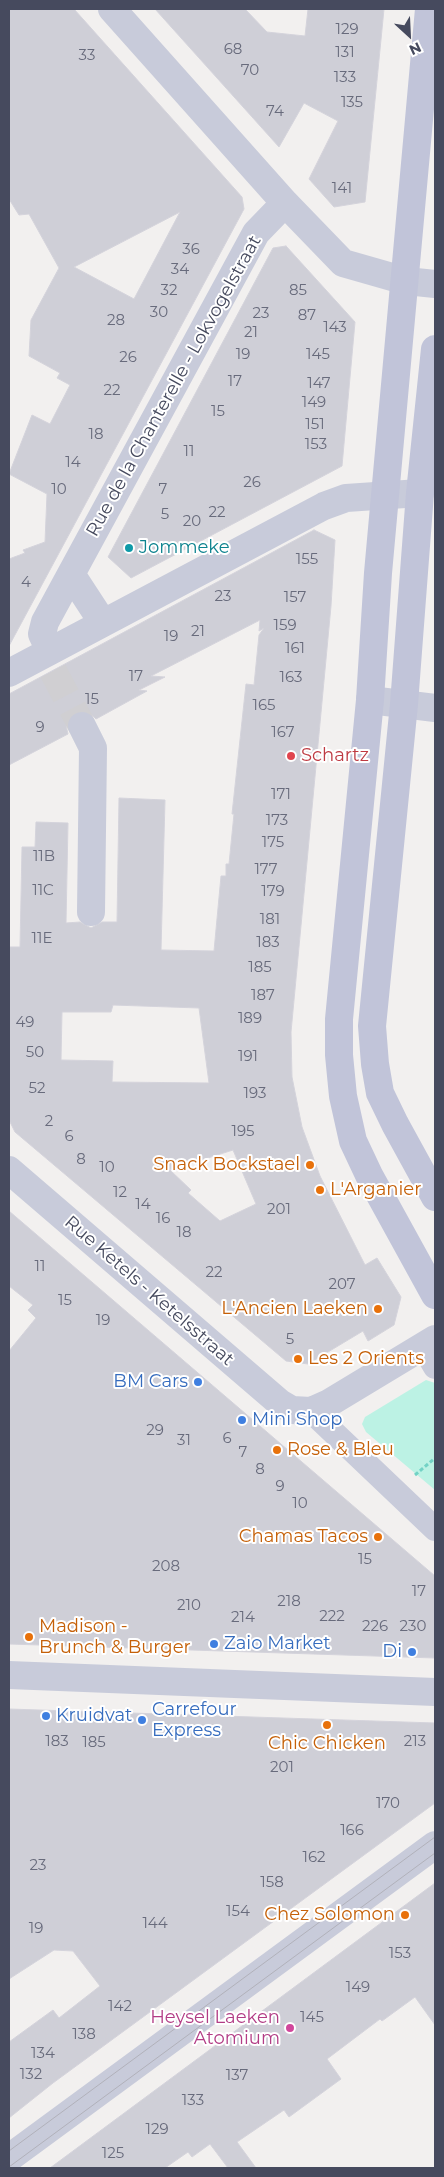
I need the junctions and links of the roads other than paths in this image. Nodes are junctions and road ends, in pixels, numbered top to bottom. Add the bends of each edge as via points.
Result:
1 (112, 9) edge
2 (429, 9) edge
3 (285, 203) junction
4 (406, 281) junction
5 (435, 284) edge
6 (435, 349) edge
7 (420, 493) junction
8 (385, 496) junction
9 (71, 574) junction
10 (103, 623) junction
11 (49, 659) junction
12 (9, 673) edge
13 (370, 700) junction
14 (404, 704) junction
15 (435, 708) edge
16 (82, 726) tunnel mouth
17 (91, 912) dead end
18 (9, 1170) edge
19 (435, 1197) edge
20 (435, 1295) edge
21 (433, 1354) edge
22 (301, 1410) junction
23 (435, 1530) edge
24 (9, 1676) edge
25 (435, 1692) edge
26 (435, 1845) edge
27 (9, 2158) edge

1 - 3 street
2 - 4 main road
3 - 4 street via 343,263
3 - 9 street, Rue de la Chanterelle - Lokvogelstraat via 256,233
4 - 5 street
4 - 8 main road
6 - 7 main road
7 - 8 street
7 - 14 main road
8 - 10 street via 346,498 324,506
8 - 13 main road
9 - 10 street
9 - 11 street, Rue de la Chanterelle - Lokvogelstraat via 44,622 42,634
10 - 11 street
11 - 12 street
13 - 14 street
13 - 20 main road via 339,1019 343,1096 353,1141
14 - 15 street
14 - 19 main road via 372,1026 380,1093
16 - 17 street via 93,748
18 - 22 street, Rue Ketels - Ketelsstraat via 280,1403
21 - 22 street via 329,1403
22 - 23 street via 408,1482
24 - 25 street
26 - 27 street

